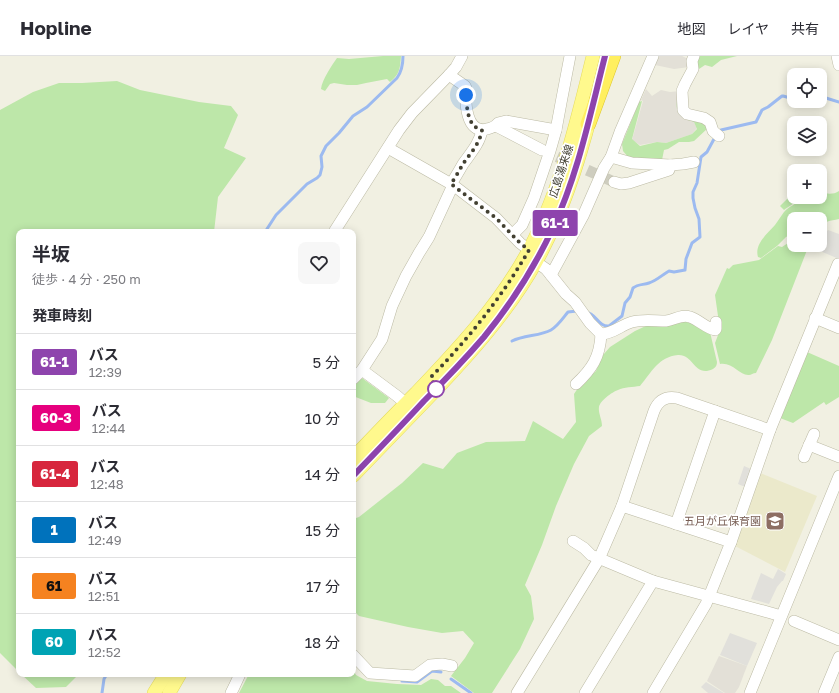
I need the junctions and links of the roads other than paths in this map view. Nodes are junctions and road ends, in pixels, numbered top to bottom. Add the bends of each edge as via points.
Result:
1 (462, 56) edge
2 (570, 56) edge
3 (593, 56) edge
4 (605, 56) edge
5 (613, 56) edge
6 (652, 56) edge
7 (694, 56) edge
8 (837, 56) edge
9 (839, 65) edge
10 (449, 75) junction
11 (588, 124) junction
12 (496, 126) junction
13 (482, 130) junction
14 (556, 130) junction
15 (719, 136) dead end
16 (388, 148) junction
17 (542, 150) tunnel mouth
18 (611, 156) junction
19 (694, 162) dead end
20 (670, 165) junction
21 (614, 182) tunnel mouth
22 (452, 185) junction
23 (336, 229) edge
24 (513, 234) junction
25 (529, 250) junction
26 (536, 262) junction
27 (839, 264) edge
28 (551, 275) junction
29 (815, 318) junction
30 (716, 322) dead end
31 (839, 328) edge
32 (601, 334) junction
33 (362, 370) junction
34 (356, 376) edge
35 (576, 384) dead end
36 (406, 403) junction
37 (715, 411) junction
38 (770, 430) junction
39 (814, 434) dead end
40 (809, 445) junction
41 (356, 455) edge
42 (804, 457) dead end
43 (839, 457) edge
44 (356, 473) edge
45 (839, 476) edge
46 (622, 506) junction
47 (676, 524) junction
48 (573, 541) dead end
49 (731, 542) junction
50 (599, 559) junction
51 (653, 581) junction
52 (710, 596) junction
53 (781, 616) junction
54 (794, 621) dead end
55 (839, 640) edge
56 (839, 657) edge
57 (356, 658) edge
58 (452, 666) dead end
59 (164, 677) edge
60 (178, 677) edge
61 (239, 677) edge
62 (154, 693) edge
63 (169, 693) edge
64 (231, 693) edge
65 (518, 693) edge
66 (585, 693) edge
67 (653, 693) edge
68 (750, 693) edge
69 (824, 693) edge

1 - 10 street
2 - 14 street
3 - 25 main road, 広島湯来線 via 566,160 553,198
4 - 11 main road, 広島湯来線
5 - 11 highway
6 - 18 street
7 - 15 street via 693,69 682,92 682,108 687,114 710,122 713,131
8 - 9 street
10 - 13 street via 465,86 469,118 476,128
10 - 16 street via 412,113
11 - 26 main road, 広島湯来線 via 567,195
12 - 13 street
12 - 14 street via 501,121 506,121
12 - 17 street
13 - 22 street via 476,146
14 - 24 street via 534,198 522,225
16 - 22 street
16 - 23 street
18 - 20 street via 632,163
18 - 28 street via 583,216
19 - 20 street
20 - 21 street via 669,170 629,183
22 - 24 street
22 - 33 street via 429,237 392,306 382,340
24 - 25 street
25 - 36 main road, 広島湯来線 via 482,319
26 - 28 street
26 - 44 main road, 広島湯来線 via 484,337
27 - 29 street
28 - 32 street
29 - 31 street
29 - 38 street
30 - 32 street via 715,330 689,317 634,321 607,334
32 - 35 street via 595,362
33 - 34 street
33 - 36 street
36 - 41 main road, 広島湯来線
37 - 38 street
37 - 46 street via 677,398 661,401 654,411
37 - 47 street
38 - 49 street
39 - 40 street
40 - 42 street
40 - 43 street
45 - 53 street
46 - 47 street
46 - 50 street
47 - 49 street
48 - 50 street
49 - 52 street
50 - 51 street
50 - 65 street
51 - 52 street
51 - 66 street
52 - 53 street
52 - 67 street
53 - 68 street
54 - 55 street
56 - 69 street
57 - 58 street via 370,673 415,676 430,666
59 - 62 main road
60 - 63 main road
61 - 64 street

